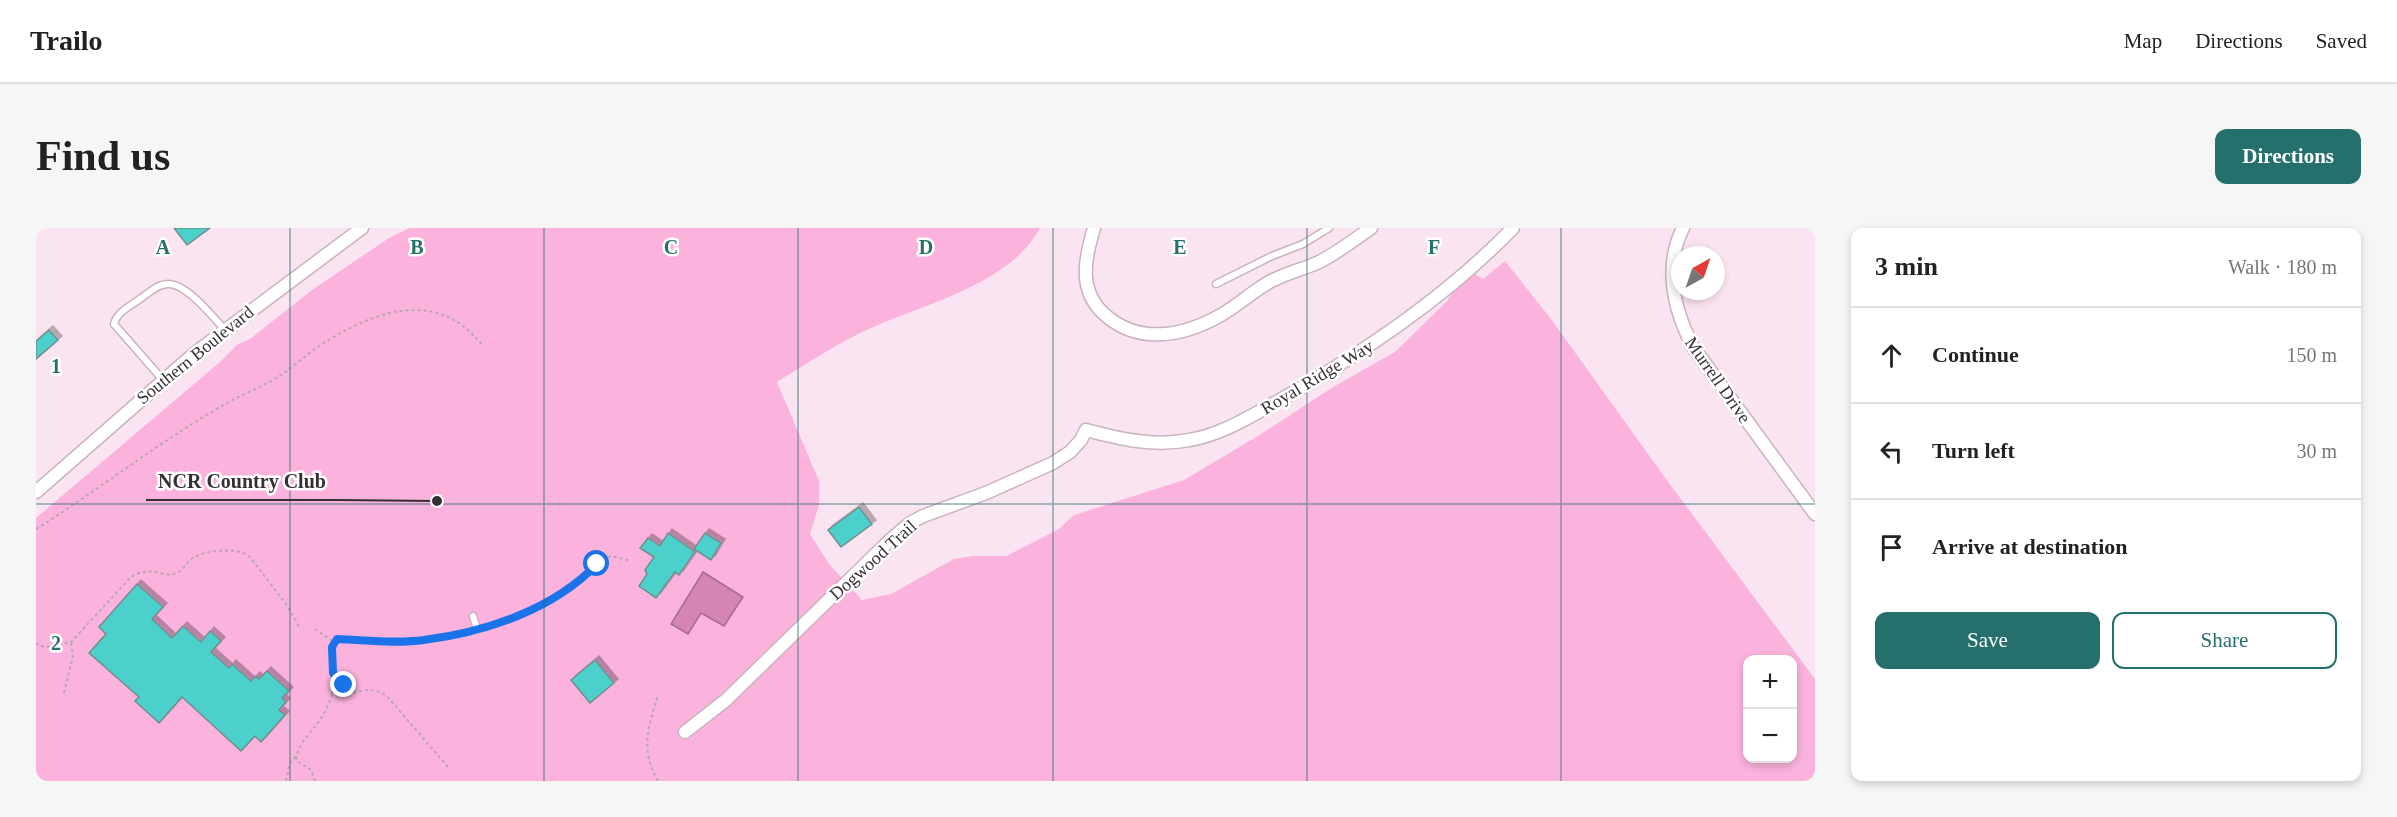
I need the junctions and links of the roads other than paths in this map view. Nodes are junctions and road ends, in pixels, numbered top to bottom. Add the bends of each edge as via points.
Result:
1 (362, 228) edge
2 (1094, 228) edge
3 (1329, 228) edge
4 (1371, 228) edge
5 (1513, 228) edge
6 (1683, 228) edge
7 (1216, 284) dead end
8 (225, 330) junction
9 (163, 380) junction
10 (1086, 430) joint
11 (36, 492) edge
12 (1815, 514) edge
13 (473, 616) dead end
14 (477, 629) road end
15 (685, 732) dead end

1 - 8 street, Southern Boulevard
2 - 4 street via 1085,264 1093,301 1125,329 1166,335 1195,328 1222,315 1267,283 1327,258
3 - 7 lane
5 - 10 street, Royal Ridge Way via 1425,307 1374,344 1245,419 1210,435 1173,443 1129,440
6 - 12 street, Murrell Drive via 1672,277 1682,326 1693,347
8 - 9 street, Southern Boulevard
8 - 9 lane via 180,286 158,286 121,312 114,324
9 - 11 street, Southern Boulevard
10 - 15 street, Dogwood Trail via 1070,452 1053,463 910,523 726,700
13 - 14 lane

